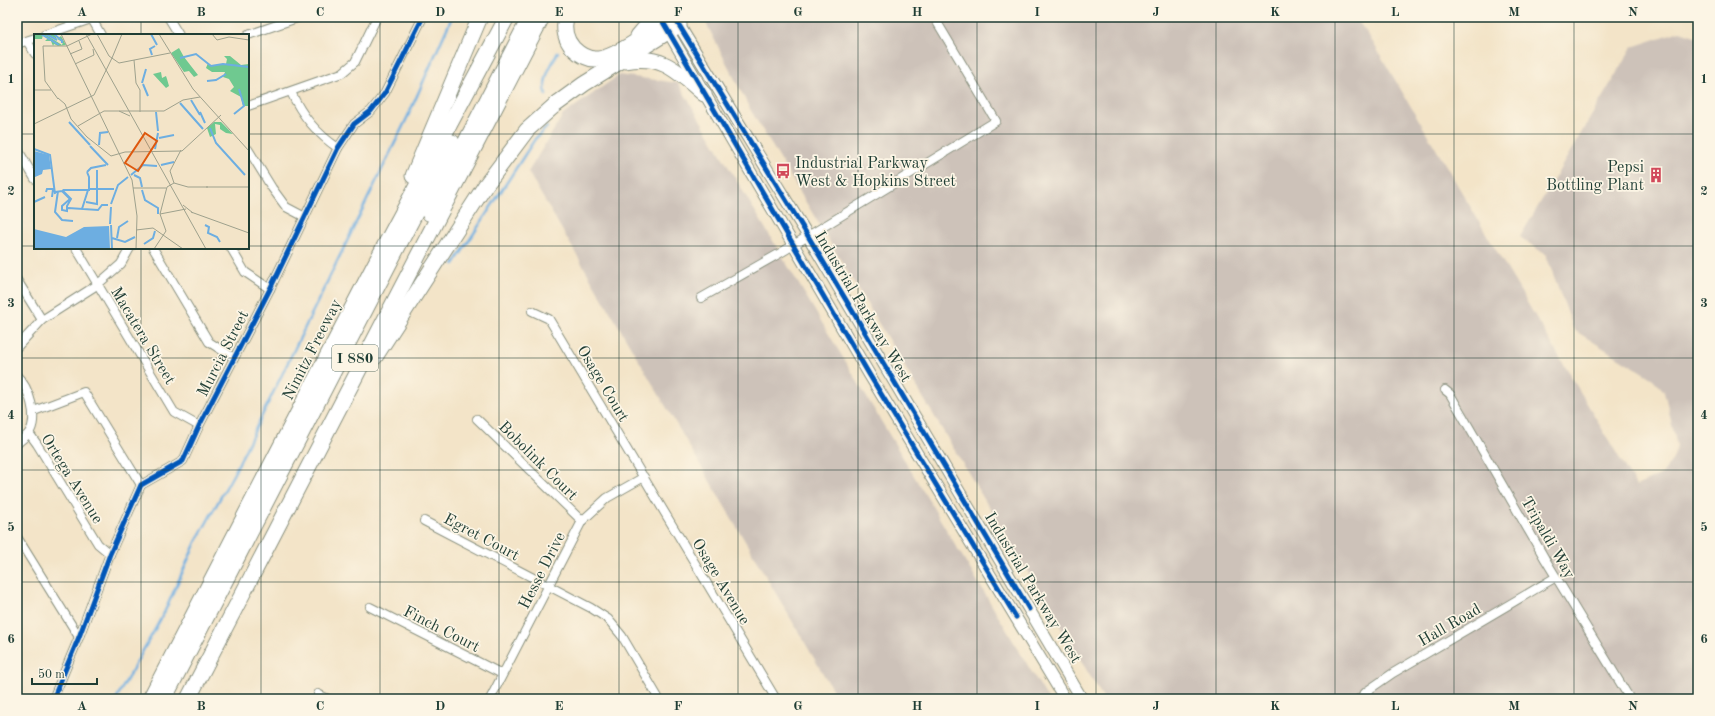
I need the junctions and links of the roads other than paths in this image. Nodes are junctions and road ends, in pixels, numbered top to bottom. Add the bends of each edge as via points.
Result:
1 (168, 17) edge
2 (300, 17) edge
3 (376, 17) edge
4 (423, 17) edge
5 (480, 17) edge
6 (507, 17) edge
7 (517, 17) edge
8 (530, 17) edge
9 (542, 17) edge
10 (566, 17) edge
11 (649, 17) edge
12 (934, 17) edge
13 (94, 18) edge
14 (670, 22) edge
15 (47, 34) edge
16 (102, 34) edge
17 (178, 34) edge
18 (249, 35) edge
19 (31, 39) edge
20 (634, 42) junction
21 (17, 44) edge
22 (34, 50) edge
23 (620, 63) junction
24 (291, 92) junction
25 (704, 94) junction
26 (249, 106) edge
27 (17, 148) edge
28 (338, 148) junction
29 (249, 151) edge
30 (34, 177) edge
31 (305, 217) junction
32 (808, 236) junction
33 (792, 245) junction
34 (77, 249) edge
35 (129, 249) edge
36 (154, 249) edge
37 (232, 249) edge
38 (375, 264) junction
39 (17, 280) edge
40 (97, 285) junction
41 (270, 289) junction
42 (701, 298) dead end
43 (532, 311) dead end
44 (42, 320) junction
45 (17, 347) edge
46 (234, 358) junction
47 (17, 376) edge
48 (1445, 390) dead end
49 (34, 411) junction
50 (477, 419) dead end
51 (199, 426) junction
52 (29, 433) junction
53 (321, 442) junction
54 (17, 444) edge
55 (644, 477) junction
56 (141, 485) junction
57 (424, 521) dead end
58 (582, 521) junction
59 (17, 536) edge
60 (110, 554) junction
61 (1556, 577) junction
62 (549, 586) junction
63 (370, 607) dead end
64 (1028, 609) junction
65 (1016, 617) junction
66 (79, 637) junction
67 (502, 674) junction
68 (318, 694) dead end
69 (53, 699) edge
70 (150, 699) edge
71 (164, 699) edge
72 (177, 699) edge
73 (188, 699) edge
74 (328, 699) edge
75 (490, 699) edge
76 (659, 699) edge
77 (776, 699) edge
78 (1065, 699) edge
79 (1082, 699) edge
80 (1359, 699) edge
81 (1630, 699) edge

1 - 17 street
2 - 18 street
3 - 24 street via 355,62 342,73
4 - 28 street, Murcia Street via 385,92 370,111 354,124
5 - 38 highway
6 - 38 highway, Nimitz Freeway / I 880
7 - 71 highway, I 880
8 - 72 highway, I 880
9 - 53 highway, I 880
10 - 20 highway via 567,40 585,57 606,57
11 - 20 highway via 649,23
12 - 32 street via 996,121
13 - 15 street
13 - 16 street
14 - 20 highway
14 - 23 highway
14 - 25 main road, Industrial Parkway West
14 - 32 main road, Industrial Parkway West
19 - 21 street
19 - 22 street
23 - 25 highway via 646,59 666,64
23 - 53 highway via 555,105 519,139 448,243
24 - 26 street
24 - 28 street via 309,123 323,138
25 - 33 main road, Industrial Parkway West
27 - 30 street
28 - 31 street, Murcia Street
29 - 31 street via 286,207
31 - 41 street, Murcia Street
32 - 33 street
32 - 64 main road, Industrial Parkway West
33 - 42 street
33 - 65 main road, Industrial Parkway West
34 - 40 street, Macatera Street
35 - 40 street via 121,264
36 - 46 street via 209,342
37 - 41 street via 245,272
38 - 70 highway, Nimitz Freeway / I 880
39 - 44 street
40 - 44 street
40 - 51 street, Macatera Street via 174,412
41 - 46 street, Murcia Street
43 - 55 street, Osage Court via 549,319
44 - 45 street
46 - 51 street, Murcia Street
47 - 49 street via 24,382
48 - 61 street, Tripaldi Way via 1454,400
49 - 52 street
49 - 56 street via 84,392
50 - 58 street, Bobolink Court
51 - 56 street, Murcia Street via 183,461
52 - 54 street
52 - 60 street, Ortega Avenue via 98,544
53 - 73 highway, I 880
55 - 58 street, Hesse Drive via 607,498
55 - 77 street, Osage Avenue
56 - 60 street
57 - 62 street, Egret Court
58 - 62 street, Hesse Drive
59 - 66 street
60 - 66 street
61 - 80 street, Hall Road via 1393,673
61 - 81 street, Tripaldi Way
62 - 67 street, Hesse Drive
62 - 76 street, Egret Court via 608,620 622,636
63 - 67 street, Finch Court
64 - 65 main road
64 - 79 main road, Industrial Parkway West
65 - 78 main road, Industrial Parkway West
66 - 69 street
67 - 75 street, Hesse Drive
68 - 74 street

